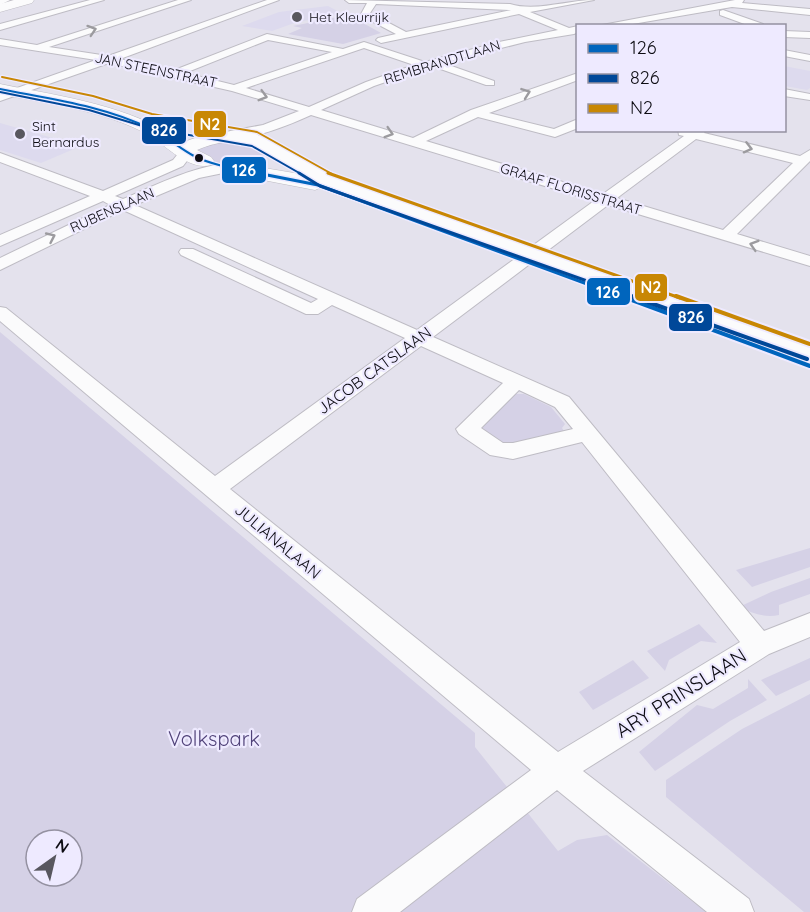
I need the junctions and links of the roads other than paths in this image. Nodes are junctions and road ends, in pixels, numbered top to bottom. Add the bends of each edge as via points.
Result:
1 (6, 0) edge
2 (21, 0) edge
3 (100, 0) edge
4 (187, 0) edge
5 (275, 0) edge
6 (349, 0) edge
7 (590, 0) edge
8 (32, 1) edge
9 (373, 1) edge
10 (685, 1) edge
11 (432, 2) edge
12 (744, 2) edge
13 (0, 7) edge
14 (726, 9) junction
15 (521, 11) junction
16 (810, 12) edge
17 (616, 24) edge
18 (659, 24) edge
19 (756, 24) edge
20 (0, 27) edge
21 (575, 33) edge
22 (404, 34) junction
23 (786, 34) edge
24 (810, 35) edge
25 (0, 42) edge
26 (37, 47) junction
27 (342, 52) junction
28 (786, 53) edge
29 (810, 58) edge
30 (107, 59) junction
31 (433, 66) junction
32 (451, 69) junction
33 (176, 73) junction
34 (576, 77) edge
35 (490, 83) dead end
36 (235, 88) junction
37 (12, 91) edge
38 (786, 92) edge
39 (810, 97) edge
40 (0, 104) edge
41 (352, 107) dead end
42 (310, 109) junction
43 (475, 113) junction
44 (333, 116) junction
45 (576, 124) edge
46 (311, 125) dead end
47 (697, 132) edge
48 (234, 134) junction
49 (282, 141) junction
50 (416, 141) junction
51 (186, 153) junction
52 (0, 157) edge
53 (806, 158) edge
54 (228, 168) junction
55 (100, 195) junction
56 (606, 200) junction
57 (121, 205) junction
58 (726, 236) junction
59 (0, 241) edge
60 (529, 257) junction
61 (810, 261) edge
62 (0, 265) edge
63 (0, 312) edge
64 (418, 338) junction
65 (810, 352) edge
66 (810, 366) edge
67 (516, 382) junction
68 (588, 433) junction
69 (214, 488) junction
70 (810, 625) edge
71 (759, 645) junction
72 (556, 771) junction
73 (370, 912) edge
74 (736, 912) edge

1 - 13 street
2 - 13 main road
3 - 20 street
26 -> 4 street
5 - 30 street
6 - 9 street
7 - 15 street
8 - 13 main road
9 - 11 street
9 - 22 street via 365,14
10 - 14 street
11 - 15 street
12 - 14 street
12 - 16 street
14 - 17 street
14 - 18 street
14 - 19 street
15 - 21 street
15 - 22 street
21 - 31 street, REMBRANDTLAAN via 505,44
21 - 32 street, REMBRANDTLAAN
22 - 31 street via 381,40
23 - 24 street
25 - 26 street, JAN STEENSTRAAT
26 - 30 street, JAN STEENSTRAAT
27 - 31 street via 364,45
27 - 33 street via 267,37
27 - 36 street
28 - 29 street
30 - 33 street, JAN STEENSTRAAT
30 - 37 street
31 - 32 street, REMBRANDTLAAN
31 - 42 street, REMBRANDTLAAN via 372,83
32 - 35 street
33 - 36 street, JAN STEENSTRAAT
43 -> 34 street
36 -> 42 street, JAN STEENSTRAAT
37 - 40 street
37 - 48 main road via 150,121
37 - 51 main road via 136,122
38 - 39 street
41 - 44 street
42 - 44 street
42 - 48 street, REMBRANDTLAAN via 257,131
43 - 45 street via 555,134
43 - 50 street
44 - 46 street
44 -> 50 street, GRAAF FLORISSTRAAT
47 -> 53 street
47 - 56 street, JACOB CATSLAAN
48 - 49 main road via 261,141
48 - 51 main road via 197,143
49 - 54 main road via 268,157
49 - 60 main road via 323,179
50 - 56 street, GRAAF FLORISSTRAAT
51 - 54 main road
51 - 55 street, RUBENSLAAN via 178,163
52 - 55 street
53 - 58 street
54 - 57 street, RUBENSLAAN via 202,171
54 - 60 main road via 303,181
55 - 57 street
55 - 59 street, RUBENSLAAN
56 - 58 street, GRAAF FLORISSTRAAT
56 - 60 street, JACOB CATSLAAN
62 -> 57 street, RUBENSLAAN
57 - 64 street
61 -> 58 street, GRAAF FLORISSTRAAT
60 - 64 street, JACOB CATSLAAN
60 - 65 main road
60 - 66 main road
63 - 69 street, JULIANALAAN
64 - 67 street
64 - 69 street, JACOB CATSLAAN
67 - 68 street via 562,402
67 - 68 street via 467,429 498,450 513,451
68 - 71 street
69 - 72 street, JULIANALAAN
70 - 71 street, ARY PRINSLAAN
71 - 72 street, ARY PRINSLAAN
72 - 73 street, ARY PRINSLAAN
72 - 74 street, JULIANALAAN

